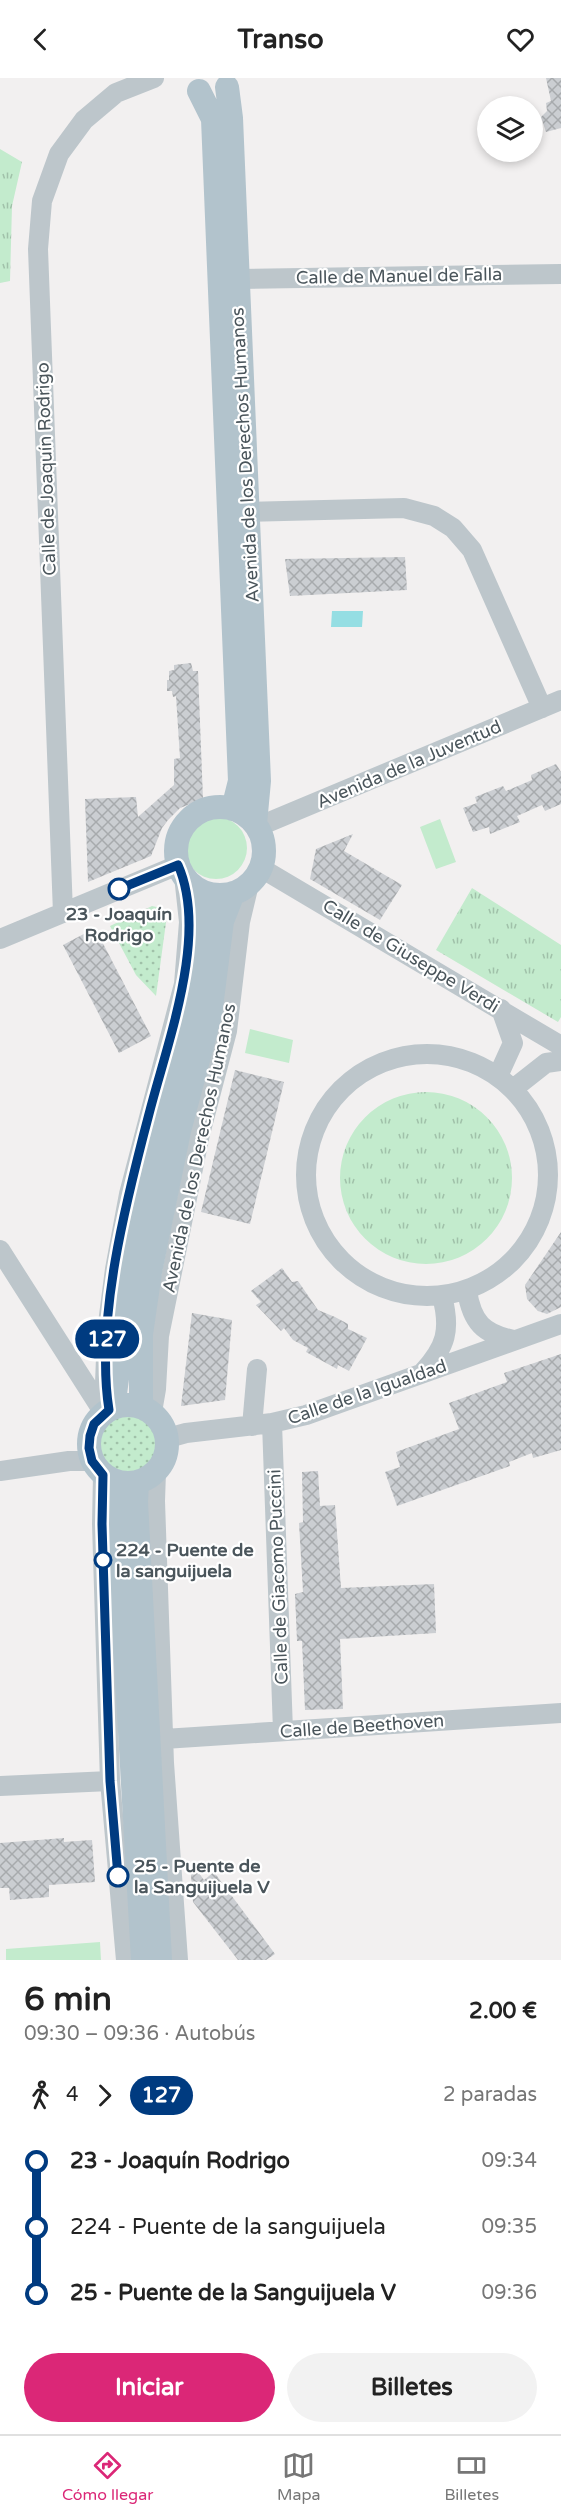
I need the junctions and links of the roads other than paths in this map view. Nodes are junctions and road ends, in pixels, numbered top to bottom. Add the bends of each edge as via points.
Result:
1 (154, 78) edge
2 (230, 82) edge
3 (191, 85) edge
4 (561, 274) edge
5 (237, 279) junction
6 (248, 512) junction
7 (561, 700) edge
8 (542, 708) junction
9 (233, 808) junction
10 (256, 825) junction
11 (181, 871) junction
12 (248, 882) junction
13 (205, 892) junction
14 (63, 912) junction
15 (0, 939) edge
16 (501, 1010) junction
17 (561, 1046) edge
18 (561, 1061) edge
19 (498, 1076) junction
20 (513, 1089) junction
21 (0, 1250) edge
22 (467, 1291) junction
23 (442, 1296) junction
24 (561, 1324) edge
25 (514, 1341) junction
26 (257, 1369) dead end
27 (421, 1374) junction
28 (146, 1409) junction
29 (109, 1410) junction
30 (272, 1423) junction
31 (252, 1426) junction
32 (168, 1438) junction
33 (0, 1471) edge
34 (120, 1474) junction
35 (561, 1713) edge
36 (283, 1731) junction
37 (164, 1739) junction
38 (110, 1781) junction
39 (0, 1786) edge
40 (126, 1960) edge
41 (143, 1960) edge
42 (160, 1960) edge
43 (178, 1960) edge

1 - 14 street, Calle de Joaquín Rodrigo via 116,93 84,120 59,153 42,201 39,289
2 - 3 main road via 218,91
2 - 5 main road, Avenida de los Derechos Humanos
3 - 9 main road, Avenida de los Derechos Humanos via 213,119 240,781
4 - 5 street, Calle de Manuel de Falla
5 - 6 main road, Avenida de los Derechos Humanos
6 - 8 street via 404,508 434,516 453,528 472,550
6 - 10 main road, Avenida de los Derechos Humanos via 259,781
7 - 8 street, Avenida de la Juventud
8 - 10 street, Avenida de la Juventud
9 - 10 main road
9 - 11 main road via 209,808 188,820 177,841
10 - 12 main road via 264,847
11 - 13 main road via 193,886
11 - 14 street
11 - 29 street via 189,922 184,984 129,1194 115,1269 107,1331 105,1384
12 - 13 main road via 219,895
12 - 16 street, Calle de Giuseppe Verdi
12 - 28 main road, Avenida de los Derechos Humanos via 222,921 210,1016 179,1131 150,1272 141,1334
13 - 29 main road, Avenida de los Derechos Humanos via 206,921 193,1013 162,1127 132,1269
14 - 15 street
16 - 17 street, Calle de Giuseppe Verdi
16 - 19 street via 513,1043
18 - 20 street via 546,1063
19 - 20 street
19 - 23 street via 470,1061 439,1054 408,1055 377,1064 350,1080 328,1103 313,1131 306,1162 306,1193 315,1224 330,1251 353,1273 380,1288 411,1296
20 - 22 street via 537,1122 548,1162 546,1203 530,1240 516,1256 502,1271
21 - 29 street
22 - 23 street
22 - 25 street via 470,1310 484,1329
23 - 27 street via 448,1317 446,1339
24 - 25 street, Calle de la Igualdad
25 - 27 street, Calle de la Igualdad
26 - 31 street
27 - 30 street, Calle de la Igualdad via 306,1415
28 - 29 main road via 122,1405
28 - 32 main road via 159,1419
29 - 34 main road via 94,1424 89,1448
30 - 31 street, Calle de la Igualdad
30 - 36 street, Calle de Giacomo Puccini
31 - 32 street, Calle de la Igualdad
32 - 34 main road via 166,1457
33 - 34 street via 69,1461
34 - 37 street via 155,1501
34 - 38 street via 102,1524
34 - 41 main road via 117,1502
34 - 42 main road via 136,1514
35 - 36 street, Calle de Beethoven
36 - 37 street, Calle de Beethoven
37 - 43 street
38 - 39 street
38 - 40 street

